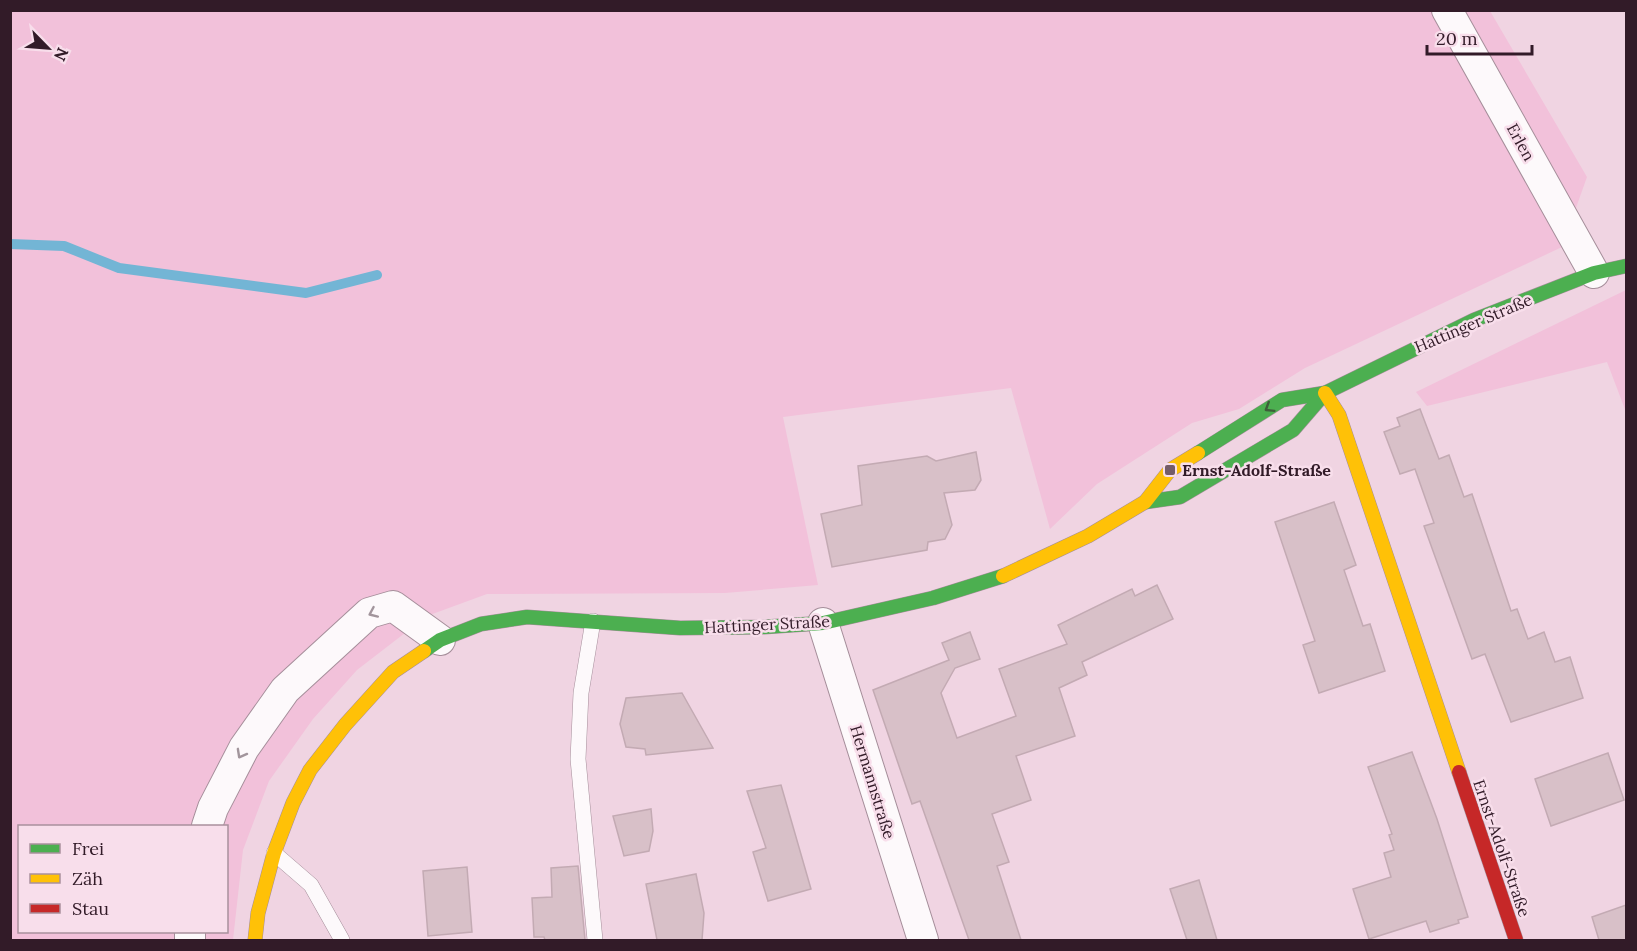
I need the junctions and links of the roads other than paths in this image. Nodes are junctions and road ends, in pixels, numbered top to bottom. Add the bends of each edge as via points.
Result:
1 (1447, 10) edge
2 (1626, 266) edge
3 (1594, 273) junction
4 (1325, 393) junction
5 (1145, 502) junction
6 (593, 621) junction
7 (823, 623) junction
8 (441, 640) junction
9 (207, 825) edge
10 (274, 853) junction
11 (255, 940) edge
12 (342, 940) edge
13 (595, 940) edge
14 (923, 940) edge
15 (1515, 940) edge

1 - 3 street, Erlen
2 - 3 main road, Hattinger Straße
3 - 4 main road, Hattinger Straße via 1474,320
4 - 5 main road, Hattinger Straße via 1293,430 1180,498
4 -> 5 main road, Hattinger Straße via 1282,400 1170,470
4 - 15 main road, Ernst-Adolf-Straße via 1342,427
5 - 7 main road, Hattinger Straße via 1088,536 1012,573 921,601
6 - 7 main road, Hattinger Straße via 681,628
6 - 8 main road, Hattinger Straße via 527,617 480,624
6 - 13 lane via 581,693 578,759
7 - 14 street, Hermannstraße
8 -> 9 street via 393,606 369,613 285,690 244,748
8 - 10 main road, Hattinger Straße via 393,672 345,725 310,770
10 - 11 main road, Hattinger Straße
10 - 12 lane via 311,885

